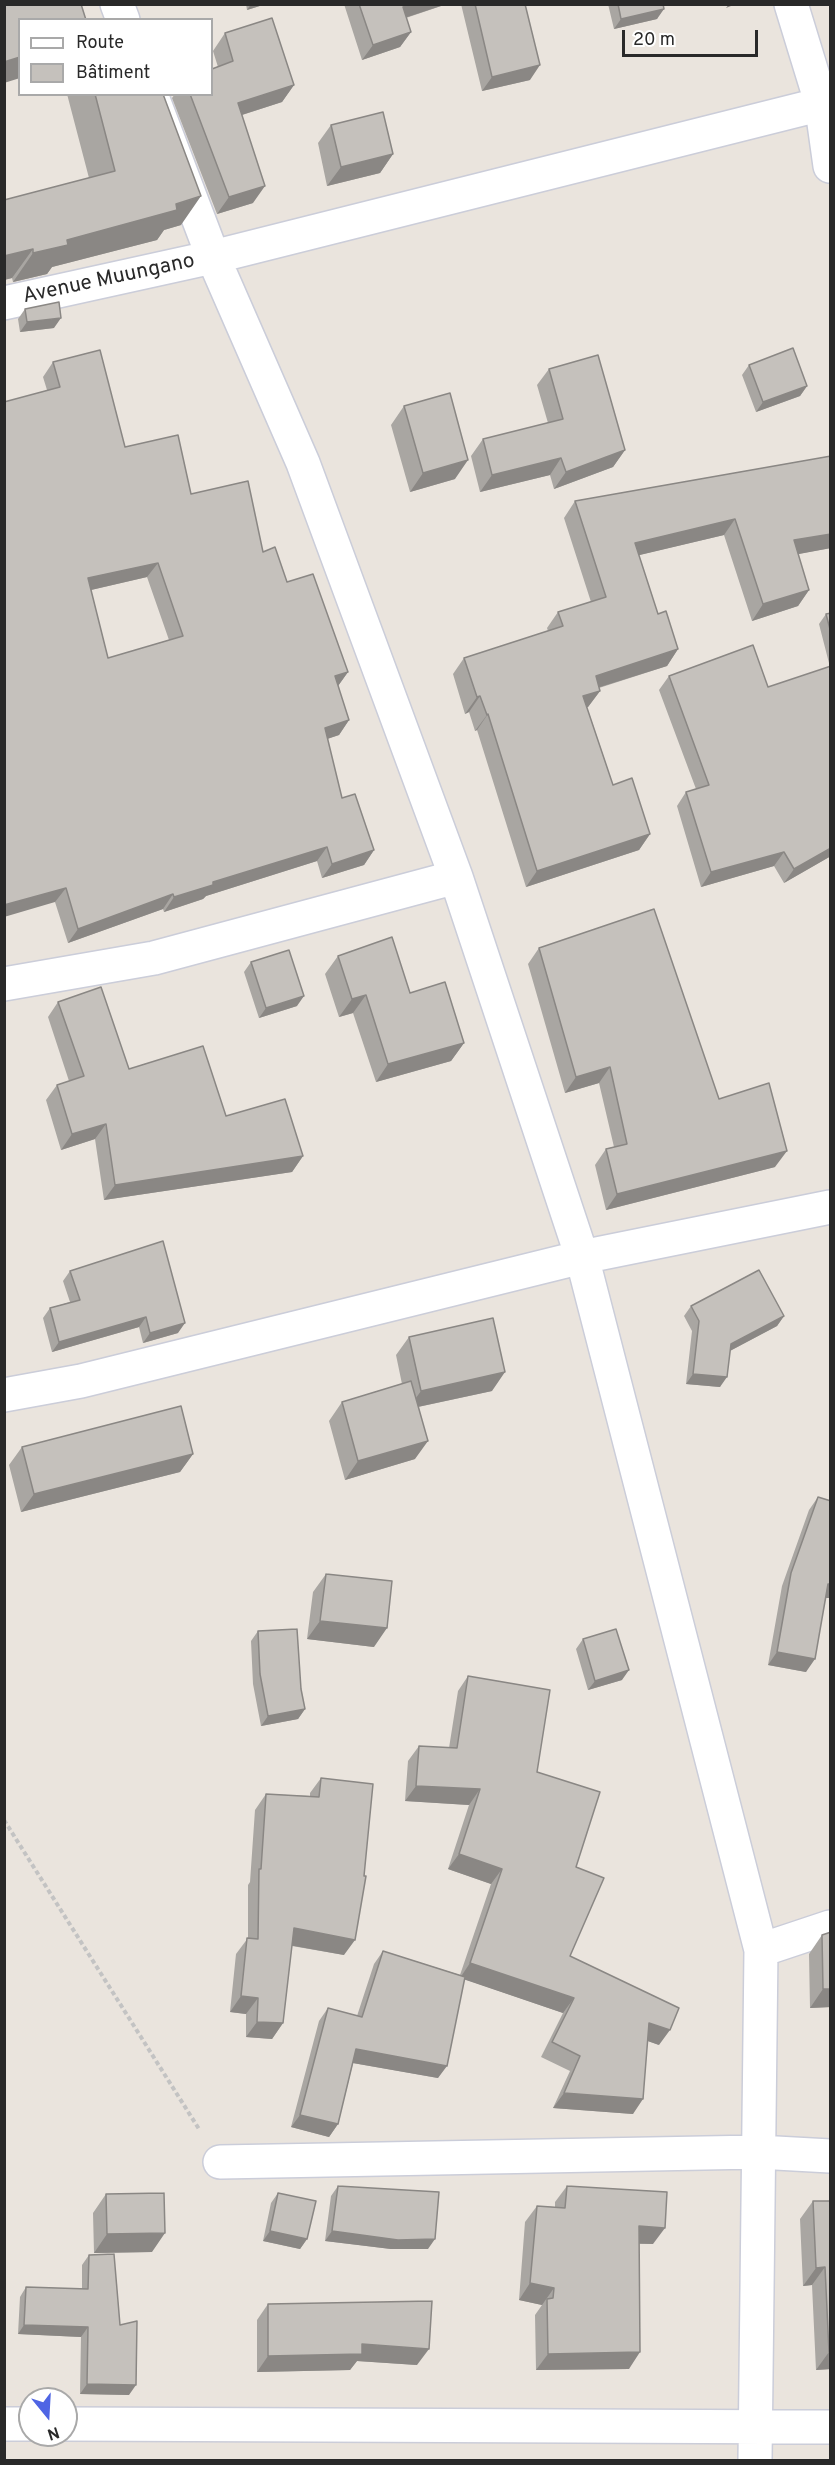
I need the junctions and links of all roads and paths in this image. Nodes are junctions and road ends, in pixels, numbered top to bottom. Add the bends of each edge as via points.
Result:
1 (791, 4) edge
2 (153, 96) edge
3 (826, 102) edge
4 (831, 166) edge
5 (213, 257) junction
6 (4, 303) edge
7 (456, 878) junction
8 (4, 984) edge
9 (831, 1206) edge
10 (582, 1257) junction
11 (4, 1395) edge
12 (4, 1820) edge
13 (831, 1927) edge
14 (761, 1950) junction
15 (758, 2152) junction
16 (831, 2156) edge
17 (220, 2162) joint
18 (78, 2424) edge
19 (755, 2425) junction
20 (831, 2427) edge
21 (755, 2460) edge

1 - 3 street
2 - 5 street
3 - 4 street
3 - 5 street, Avenue Muungano
5 - 6 street, Avenue Muungano
5 - 7 street via 303,463
7 - 8 street via 154,958
7 - 10 street
9 - 10 street
10 - 11 street via 81,1381
10 - 14 street
12 - 17 path
13 - 14 street
14 - 15 street
15 - 16 street
15 - 17 street
15 - 19 street
18 - 19 street
19 - 20 street
19 - 21 street

